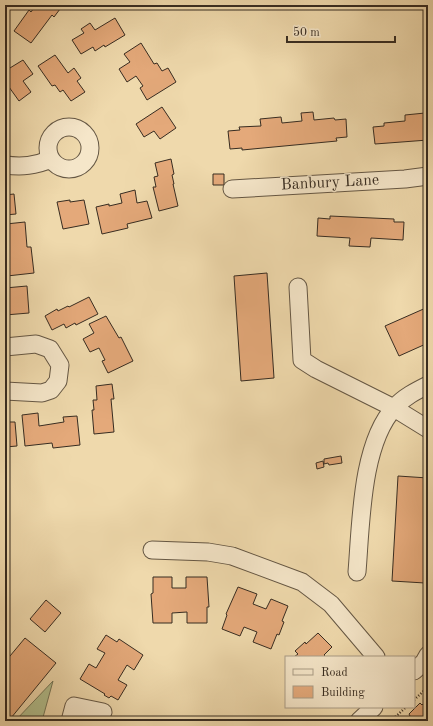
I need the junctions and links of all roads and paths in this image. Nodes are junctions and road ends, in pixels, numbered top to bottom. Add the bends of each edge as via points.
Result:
1 (51, 159) dead end
2 (5, 165) edge
3 (428, 176) edge
4 (232, 189) dead end
5 (298, 287) dead end
6 (5, 347) edge
7 (428, 385) edge
8 (5, 391) edge
9 (394, 408) junction
10 (428, 429) edge
11 (152, 550) dead end
12 (357, 572) dead end
13 (375, 656) edge
14 (428, 687) edge
15 (415, 699) edge
16 (373, 708) edge
17 (405, 708) edge
18 (103, 712) dead end
19 (70, 721) edge
20 (359, 721) edge
21 (391, 721) edge

1 - 2 street via 32,166
3 - 4 street, Banbury Lane
5 - 9 street via 302,360
6 - 8 street via 36,344 50,349 60,365 58,381 42,394
7 - 9 street via 416,390
9 - 10 street
9 - 12 street via 378,436 366,474
11 - 13 street via 208,552 232,556 302,582 331,604
14 - 15 path
16 - 20 street
17 - 21 path
18 - 19 street via 74,706

